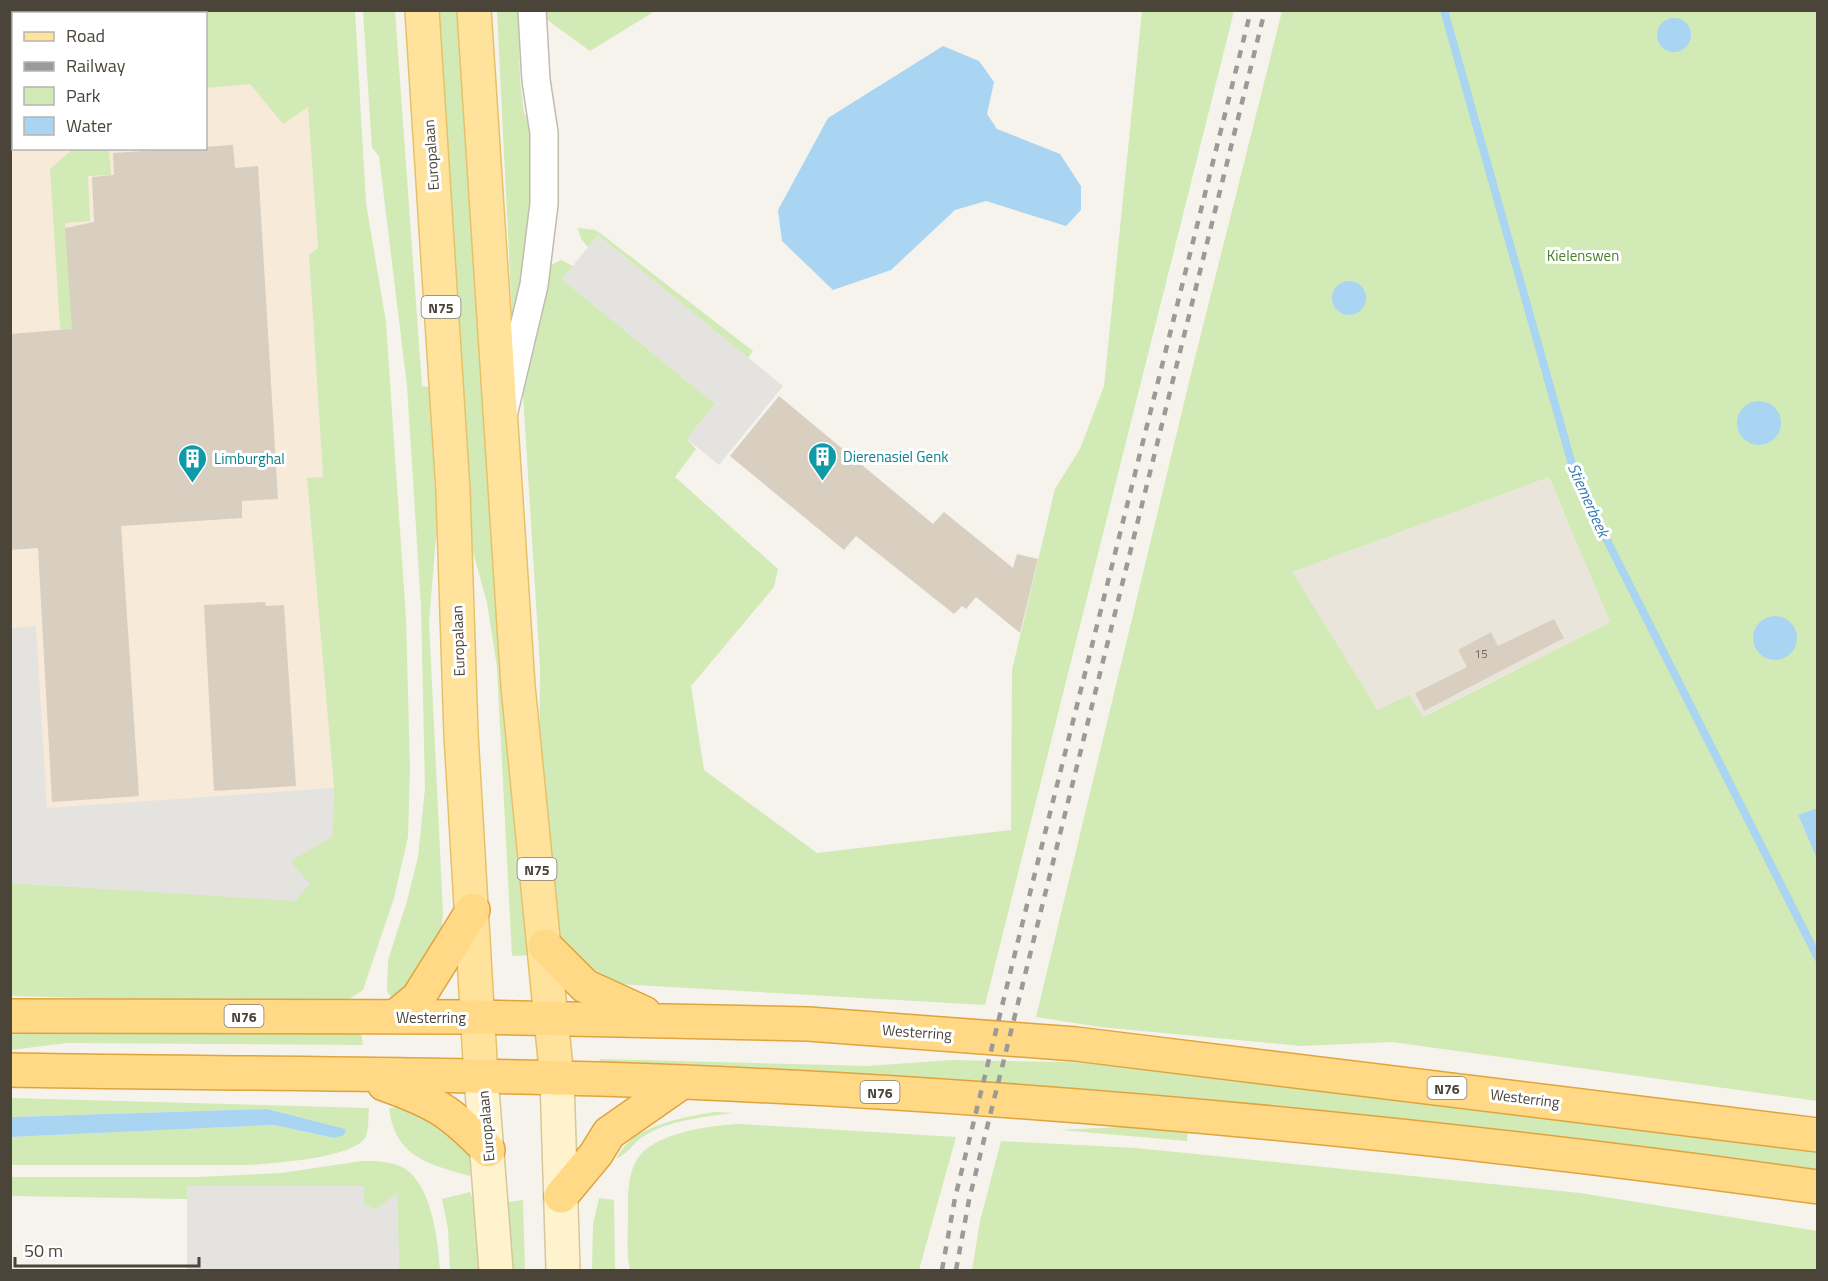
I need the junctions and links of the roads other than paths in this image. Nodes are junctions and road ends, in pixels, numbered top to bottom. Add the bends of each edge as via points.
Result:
1 (422, 10) edge
2 (474, 10) edge
3 (532, 10) edge
4 (500, 427) junction
5 (473, 910) junction
6 (545, 946) junction
7 (10, 1016) edge
8 (395, 1017) junction
9 (477, 1017) junction
10 (552, 1017) junction
11 (656, 1020) junction
12 (10, 1070) edge
13 (357, 1074) junction
14 (481, 1077) junction
15 (557, 1079) junction
16 (682, 1082) junction
17 (1818, 1135) edge
18 (488, 1150) junction
19 (1818, 1187) edge
20 (561, 1196) junction
21 (496, 1270) edge
22 (563, 1270) edge

1 - 5 main road, Europalaan / N75 via 453,491 461,734
2 - 4 main road, N75
3 - 4 street via 544,133 544,204 534,285
4 - 6 main road, N75 via 518,686
5 - 8 highway via 418,998
5 - 9 main road, Europalaan / N75
6 - 10 main road, N75
6 - 11 highway via 585,986
7 - 8 highway, Westerring / N76
8 - 9 highway, Westerring / N76
9 - 10 highway, Westerring / N76
9 - 14 main road, Europalaan / N75
10 - 11 highway, Westerring / N76
10 - 15 main road, N75
11 - 17 highway, Westerring / N76 via 808,1024 1076,1044
12 - 13 highway, N76
13 - 14 highway, N76
13 - 18 highway via 437,1105 458,1119
14 - 15 highway, N76
14 - 18 main road, Europalaan / N75
15 - 16 highway, N76
15 - 20 main road, N75
16 - 19 highway, N76 via 1077,1104 1293,1123 1638,1162
16 - 20 highway via 609,1133
18 - 21 main road, Europalaan / N75
20 - 22 main road, N75

